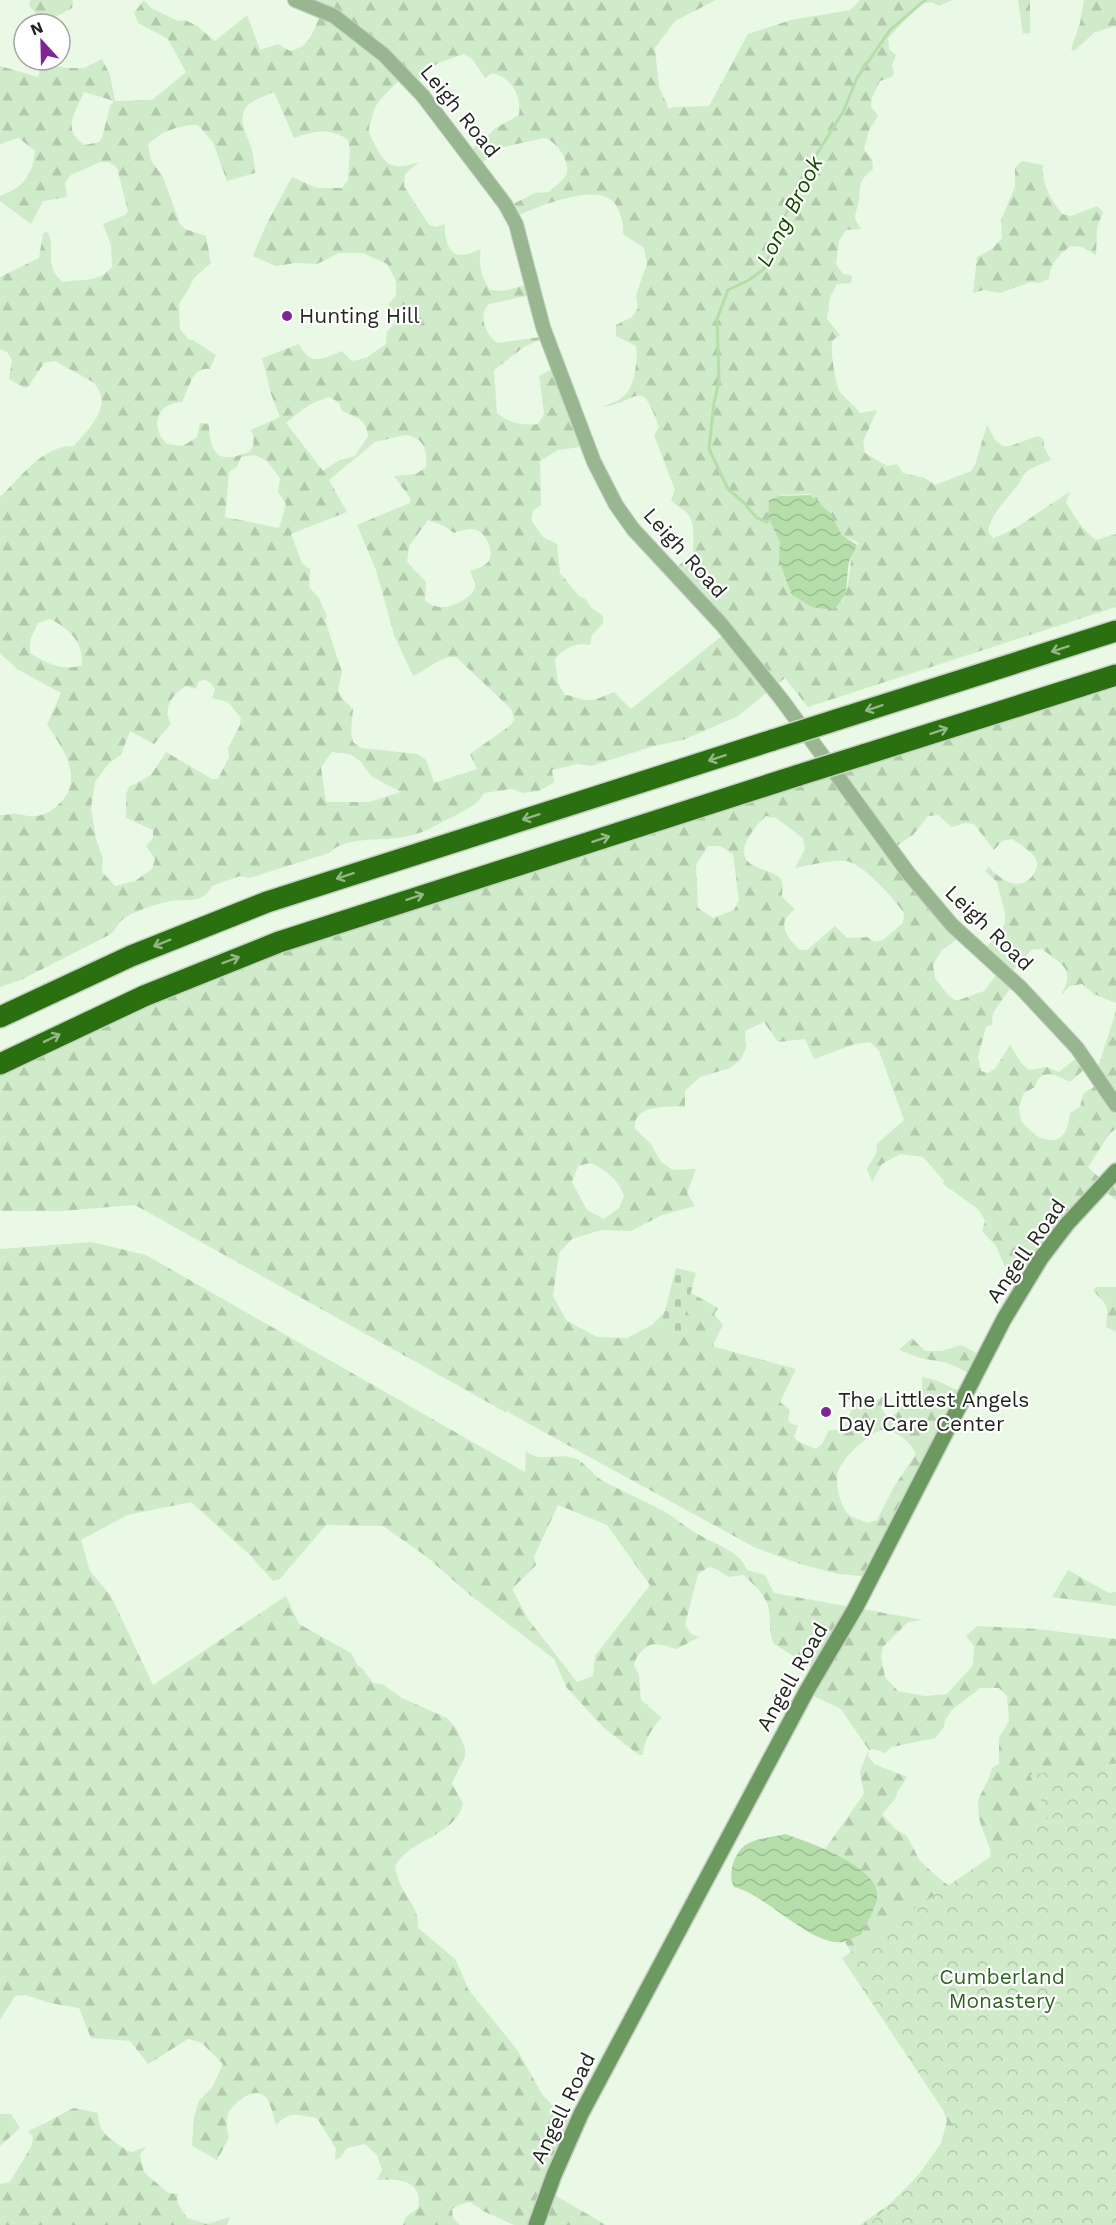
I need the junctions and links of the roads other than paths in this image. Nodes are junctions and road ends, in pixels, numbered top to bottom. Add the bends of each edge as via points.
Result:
1 (295, 0) edge
2 (1116, 631) edge
3 (1116, 675) edge
4 (0, 1017) edge
5 (0, 1064) edge
6 (1116, 1105) edge
7 (1116, 1171) edge
8 (536, 2225) edge

1 - 6 street, Leigh Road via 333,16 384,55 423,96 492,184 516,224 543,327 594,462 616,505 782,700 925,895 1077,1048
2 -> 4 highway, bridge via 293,893 130,956
5 -> 3 highway, bridge via 136,999 279,942
7 - 8 main road, Angell Road via 1041,1258 1004,1319 861,1598 800,1702 581,2114

